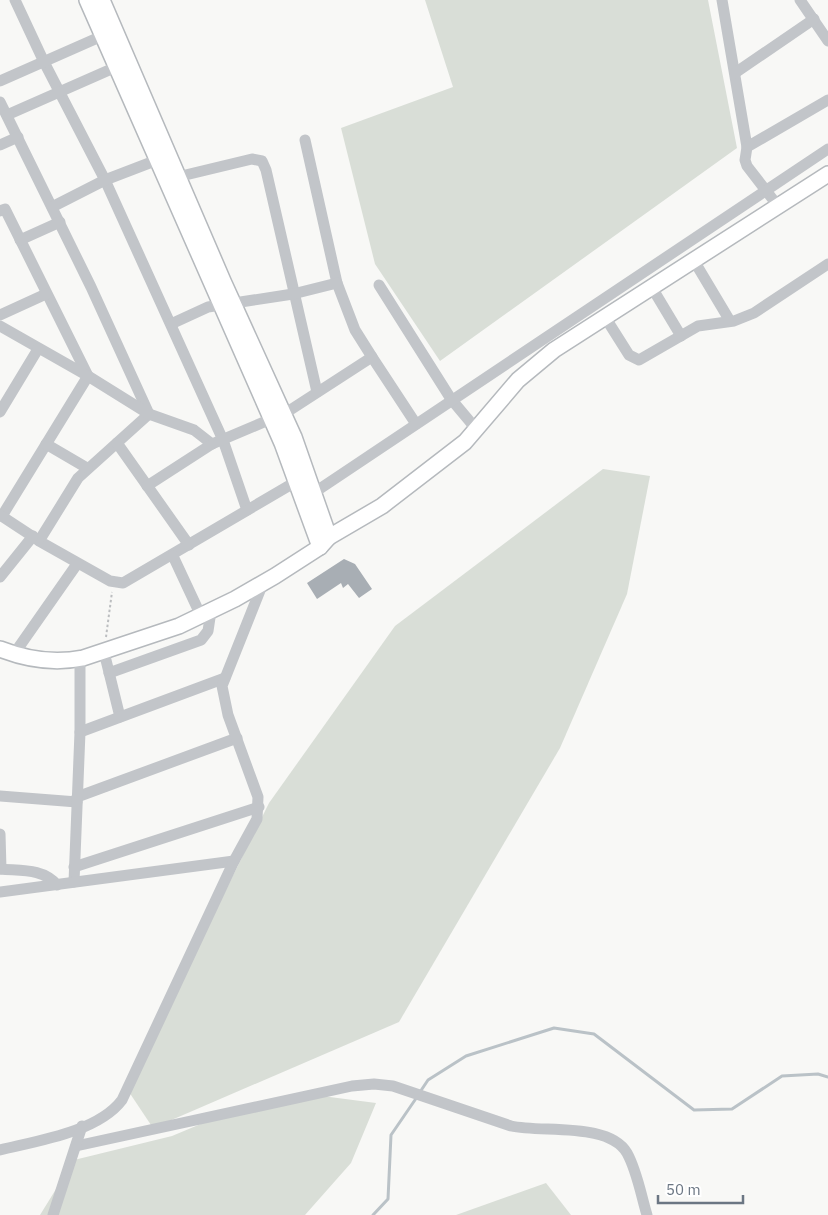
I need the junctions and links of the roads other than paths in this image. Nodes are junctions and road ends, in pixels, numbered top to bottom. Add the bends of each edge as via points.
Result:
1 (15, 0) edge
2 (86, 0) edge
3 (102, 0) edge
4 (722, 0) edge
5 (800, 0) edge
6 (814, 19) junction
7 (102, 36) junction
8 (828, 41) edge
9 (44, 62) junction
10 (116, 67) junction
11 (735, 72) junction
12 (0, 81) edge
13 (60, 92) junction
14 (828, 100) edge
15 (0, 102) edge
16 (7, 115) junction
17 (18, 137) junction
18 (305, 140) dead end
19 (0, 145) edge
20 (747, 147) junction
21 (828, 149) edge
22 (163, 157) junction
23 (828, 174) edge
24 (172, 178) junction
25 (106, 180) junction
26 (765, 190) junction
27 (2, 206) edge
28 (778, 206) junction
29 (52, 207) junction
30 (60, 222) junction
31 (20, 240) junction
32 (693, 260) junction
33 (828, 264) edge
34 (337, 283) junction
35 (379, 285) dead end
36 (651, 286) junction
37 (46, 294) junction
38 (293, 294) junction
39 (227, 304) junction
40 (0, 315) edge
41 (605, 317) junction
42 (730, 321) junction
43 (171, 324) junction
44 (0, 326) edge
45 (569, 331) junction
46 (681, 336) junction
47 (38, 349) junction
48 (372, 357) junction
49 (88, 376) junction
50 (317, 392) junction
51 (450, 399) junction
52 (0, 412) edge
53 (149, 414) junction
54 (278, 416) junction
55 (416, 424) junction
56 (477, 430) junction
57 (223, 440) junction
58 (288, 440) junction
59 (117, 443) junction
60 (46, 444) junction
61 (212, 444) junction
62 (87, 468) junction
63 (297, 482) junction
64 (147, 486) junction
65 (315, 492) junction
66 (247, 510) junction
67 (1, 516) edge
68 (36, 539) junction
69 (324, 542) junction
70 (189, 545) junction
71 (173, 556) junction
72 (77, 564) junction
73 (0, 577) edge
74 (263, 583) junction
75 (206, 613) junction
76 (7, 652) edge
77 (104, 652) junction
78 (80, 659) junction
79 (109, 673) junction
80 (225, 678) junction
81 (120, 717) junction
82 (80, 732) junction
83 (237, 738) junction
84 (0, 796) edge
85 (77, 800) junction
86 (259, 807) junction
87 (0, 834) edge
88 (234, 861) junction
89 (74, 867) junction
90 (1, 869) edge
91 (74, 882) junction
92 (57, 885) junction
93 (0, 892) edge
94 (82, 1126) junction
95 (76, 1146) junction
96 (0, 1150) edge
97 (53, 1215) edge
98 (647, 1215) edge

1 - 9 street
2 - 7 main road
3 - 22 main road
4 - 11 street
5 - 6 street
6 - 8 street
6 - 11 street
7 - 9 street
7 - 10 main road
9 - 12 street
9 - 13 street
10 - 13 street
10 - 22 main road
11 - 20 street
13 - 16 street
13 - 25 street
14 - 20 street
15 - 16 street
16 - 17 street
17 - 19 street
17 - 29 street
18 - 34 street
20 - 26 street via 747,166
21 - 26 street
22 - 24 main road
22 - 25 street
23 - 28 main road
24 - 38 street via 252,159 262,161
24 - 39 main road
25 - 29 street
25 - 43 street
26 - 28 street
26 - 45 street
27 - 31 street
28 - 32 main road
29 - 30 street
30 - 31 street
30 - 53 street
31 - 37 street
32 - 36 main road
32 - 42 street
33 - 42 street via 754,313
34 - 38 street
34 - 48 street via 352,322
35 - 51 street
36 - 41 main road
36 - 46 street
37 - 40 street
37 - 49 street
38 - 39 street
38 - 50 street
39 - 43 street via 197,311
39 - 54 main road
41 - 45 main road
41 - 46 street via 629,355 637,360
42 - 46 street via 703,324
43 - 57 street
44 - 47 street
45 - 51 street
45 - 56 main road via 554,350 518,380
47 - 49 street
47 - 52 street
48 - 50 street
48 - 55 street
49 - 53 street
49 - 60 street
50 - 54 street
51 - 55 street
51 - 56 street
53 - 59 street
53 - 61 street via 194,430
54 - 57 street
54 - 58 main road
55 - 65 street
56 - 69 main road via 417,481
57 - 61 street
57 - 66 street
58 - 63 main road
58 - 65 main road
59 - 62 street
59 - 64 street
60 - 62 street
60 - 67 street
61 - 64 street
62 - 68 street
63 - 66 street
63 - 69 main road
64 - 70 street
65 - 69 main road
66 - 70 street
67 - 68 street
68 - 72 street
68 - 73 street
69 - 74 main road
70 - 71 street
71 - 72 street via 125,582 113,583
71 - 75 street
72 - 76 street
74 - 75 main road
74 - 80 street
75 - 77 main road
75 - 79 street via 208,631 201,640
76 - 78 main road via 43,661
77 - 78 main road
77 - 79 street
78 - 82 street
79 - 81 street
80 - 81 street
80 - 83 street via 223,694
81 - 82 street
82 - 85 street
83 - 85 street
83 - 86 street via 256,786
84 - 85 street
85 - 89 street
86 - 88 street via 257,819
86 - 89 street
87 - 90 street
88 - 91 street
88 - 94 street via 122,1100 110,1112
89 - 91 street
90 - 92 street via 42,873
91 - 92 street
92 - 93 street
94 - 95 street
94 - 96 street
95 - 97 street
95 - 98 street via 352,1086 392,1086 518,1127 588,1132 613,1139 627,1153

